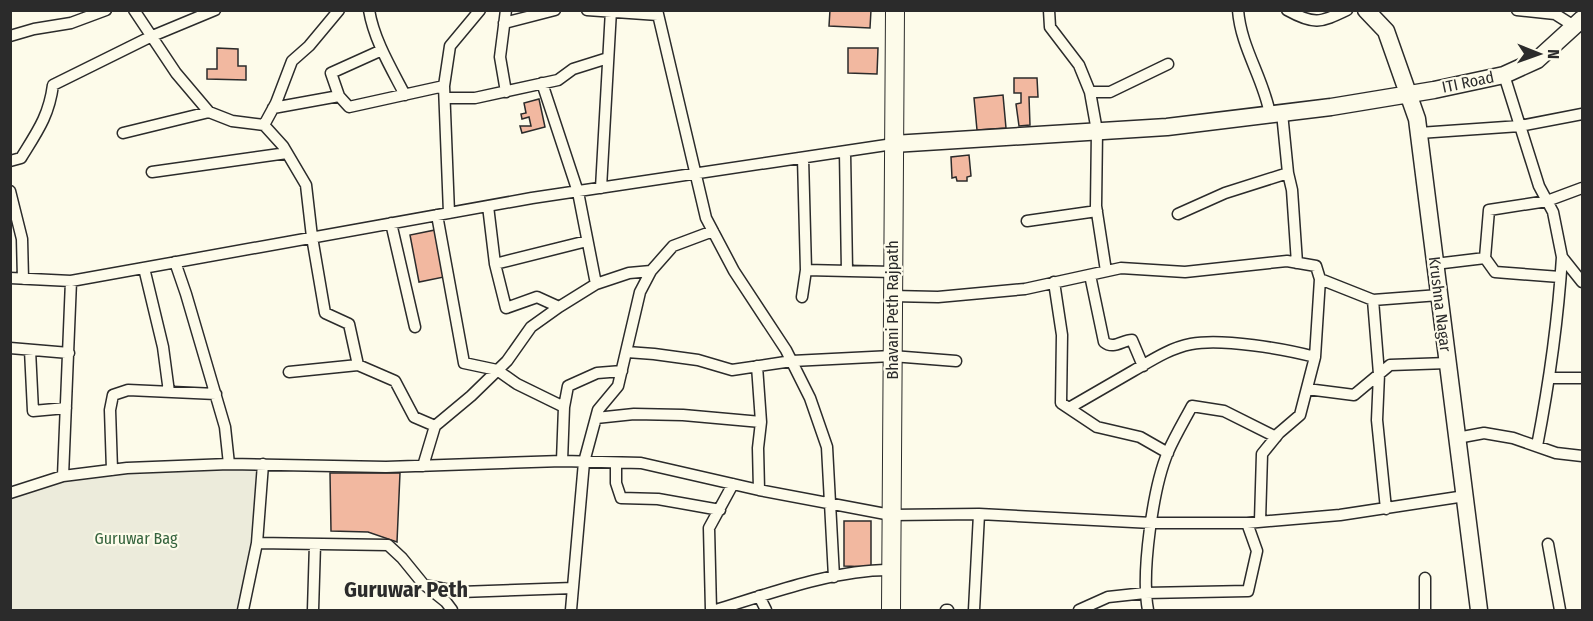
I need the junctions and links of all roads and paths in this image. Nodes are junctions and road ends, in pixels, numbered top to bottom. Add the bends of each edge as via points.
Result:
1 (106, 10) edge
2 (134, 10) edge
3 (215, 10) edge
4 (339, 10) edge
5 (369, 10) edge
6 (480, 10) edge
7 (506, 10) edge
8 (555, 10) edge
9 (587, 10) edge
10 (895, 10) edge
11 (1049, 10) edge
12 (1238, 10) edge
13 (1287, 10) edge
14 (1347, 10) edge
15 (1517, 10) edge
16 (611, 11) edge
17 (657, 13) edge
18 (1374, 13) edge
19 (1578, 22) edge
20 (504, 23) junction
21 (10, 36) edge
22 (150, 38) junction
23 (382, 50) junction
24 (608, 58) junction
25 (1168, 64) dead end
26 (1504, 75) junction
27 (542, 83) junction
28 (444, 86) junction
29 (506, 92) junction
30 (1090, 92) junction
31 (1408, 94) junction
32 (405, 95) junction
33 (339, 96) junction
34 (445, 98) junction
35 (273, 108) junction
36 (209, 112) junction
37 (1276, 113) junction
38 (1582, 114) edge
39 (264, 125) junction
40 (1520, 126) junction
41 (1097, 131) junction
42 (123, 133) dead end
43 (1419, 133) junction
44 (893, 144) junction
45 (845, 152) junction
46 (287, 153) junction
47 (803, 158) junction
48 (10, 161) edge
49 (152, 172) dead end
50 (1288, 173) junction
51 (696, 174) junction
52 (601, 188) junction
53 (1582, 188) edge
54 (10, 191) edge
55 (578, 192) junction
56 (1547, 201) junction
57 (488, 206) junction
58 (1097, 211) junction
59 (449, 213) junction
60 (1178, 214) dead end
61 (437, 215) junction
62 (1027, 221) dead end
63 (391, 223) junction
64 (713, 231) junction
65 (312, 237) junction
66 (587, 241) junction
67 (1562, 257) junction
68 (1485, 258) junction
69 (175, 262) junction
70 (1297, 263) junction
71 (495, 264) junction
72 (1435, 264) junction
73 (144, 267) junction
74 (806, 270) junction
75 (651, 271) junction
76 (847, 271) junction
77 (1106, 271) junction
78 (892, 272) junction
79 (1090, 275) junction
80 (1560, 277) junction
81 (10, 278) edge
82 (23, 279) junction
83 (1320, 279) junction
84 (71, 281) junction
85 (1054, 282) junction
86 (1582, 282) edge
87 (596, 284) junction
88 (1439, 295) junction
89 (892, 296) junction
90 (802, 297) dead end
91 (1373, 300) junction
92 (559, 307) junction
93 (415, 327) dead end
94 (10, 348) edge
95 (30, 350) junction
96 (627, 352) junction
97 (69, 353) junction
98 (892, 356) junction
99 (1315, 357) junction
100 (792, 361) junction
101 (956, 362) dead end
102 (1448, 363) junction
103 (358, 365) junction
104 (757, 366) junction
105 (1143, 366) junction
106 (497, 370) junction
107 (622, 371) junction
108 (289, 372) dead end
109 (1379, 374) junction
110 (1549, 378) junction
111 (1582, 378) edge
112 (1307, 388) junction
113 (169, 392) junction
114 (216, 394) junction
115 (564, 407) junction
116 (66, 408) junction
117 (1069, 408) junction
118 (596, 418) junction
119 (761, 422) junction
120 (435, 426) junction
121 (1276, 437) junction
122 (1457, 438) junction
123 (1537, 446) junction
124 (1168, 453) junction
125 (1582, 456) edge
126 (562, 461) junction
127 (584, 462) junction
128 (616, 463) junction
129 (229, 464) junction
130 (263, 464) junction
131 (423, 466) junction
132 (112, 470) junction
133 (63, 476) junction
134 (734, 484) junction
135 (759, 490) junction
136 (10, 493) edge
137 (1465, 496) junction
138 (830, 504) junction
139 (1386, 509) junction
140 (720, 510) junction
141 (979, 514) junction
142 (891, 515) junction
143 (1260, 521) junction
144 (1152, 523) junction
145 (1247, 523) junction
146 (258, 543) junction
147 (315, 544) junction
148 (1548, 544) dead end
149 (891, 570) junction
150 (834, 577) junction
151 (1425, 578) dead end
152 (424, 585) junction
153 (573, 588) junction
154 (1145, 593) junction
155 (759, 596) junction
156 (243, 610) edge
157 (313, 610) edge
158 (452, 610) edge
159 (571, 610) edge
160 (711, 610) edge
161 (716, 610) edge
162 (766, 610) edge
163 (891, 610) edge
164 (974, 610) edge
165 (1079, 610) edge
166 (1148, 610) edge
167 (1425, 610) edge
168 (1479, 610) edge
169 (1560, 610) edge

1 - 21 street via 71,23
2 - 22 street
3 - 22 street
4 - 35 street via 292,61
5 - 23 street
6 - 28 street via 450,46
7 - 20 street
8 - 20 street
9 - 16 street
10 - 44 main road, Bhavani Peth Rajpath
11 - 30 street via 1050,27 1079,65
12 - 37 street via 1246,51
13 - 14 street via 1304,20 1325,21
15 - 19 street via 1555,14
16 - 17 street
16 - 24 street
17 - 51 street
18 - 31 main road, Krushna Nagar via 1386,31
19 - 26 main road, ITI Road via 1537,60
20 - 29 street via 500,57
22 - 36 street
22 - 48 street via 53,85 50,106 39,129 21,159
23 - 32 street
23 - 33 street via 331,73
24 - 27 street
24 - 52 street
25 - 30 street via 1110,92
26 - 31 main road, ITI Road
26 - 40 street
27 - 29 street
27 - 55 street
28 - 32 street
28 - 34 street
29 - 34 street
30 - 41 street
31 - 37 main road, ITI Road
31 - 43 main road, Krushna Nagar
32 - 33 street via 349,107
33 - 35 street
34 - 59 street
35 - 39 street
36 - 39 street
36 - 42 street
37 - 41 main road, ITI Road via 1167,127
37 - 50 street
38 - 40 street
39 - 46 street
40 - 43 street
40 - 56 street
41 - 44 main road, ITI Road
41 - 58 street
43 - 72 main road, Krushna Nagar
44 - 45 street
44 - 78 main road, Bhavani Peth Rajpath
45 - 47 street
45 - 76 street
46 - 49 street
46 - 65 street via 306,185
47 - 51 street
47 - 74 street
50 - 60 street via 1225,193
50 - 70 street via 1293,190
51 - 52 street
51 - 64 street
52 - 55 street
53 - 56 street
54 - 82 street via 22,239
55 - 57 street
55 - 66 street
56 - 67 street
56 - 68 street via 1489,210
57 - 59 street
57 - 71 street
58 - 62 street
58 - 77 street
59 - 61 street
61 - 63 street
61 - 106 street via 464,363
63 - 65 street
63 - 93 street
64 - 75 street via 673,246
64 - 100 street
65 - 69 street
65 - 103 street via 325,313 349,324
66 - 71 street
66 - 87 street
67 - 80 street
67 - 86 street
68 - 72 street
68 - 80 street via 1495,272
69 - 73 street
69 - 114 street
70 - 77 street via 1185,272 1121,268
70 - 83 street via 1316,266
71 - 92 street via 506,308 537,297
72 - 88 main road, Krushna Nagar
73 - 84 street
73 - 113 street
74 - 76 street
74 - 90 street
75 - 87 street via 629,273
75 - 96 street via 640,292
76 - 78 street
77 - 79 street
78 - 89 main road, Bhavani Peth Rajpath
79 - 85 street
79 - 105 street via 1104,342 1109,346 1132,340
80 - 110 street
81 - 82 street
82 - 84 street
83 - 91 street
83 - 99 street
84 - 97 street
85 - 89 street via 1025,289 938,297
85 - 117 street via 1062,335 1061,403
87 - 92 street
88 - 91 street
88 - 102 main road, Krushna Nagar
89 - 98 main road, Bhavani Peth Rajpath
91 - 109 street
92 - 106 street via 531,327
94 - 95 street
95 - 97 street
95 - 116 street via 33,411
96 - 104 street via 698,360 732,370
96 - 107 street
97 - 116 street
98 - 100 street
98 - 101 street
98 - 142 main road, Bhavani Peth Rajpath
99 - 105 street via 1208,343 1172,350
99 - 112 street
100 - 104 street
100 - 138 street via 827,447
102 - 109 street via 1390,365
102 - 122 main road, Krushna Nagar
103 - 108 street
103 - 120 street via 395,381 414,417
104 - 119 street
105 - 117 street
106 - 115 street
106 - 120 street
107 - 115 street via 597,373 568,386
107 - 118 street via 618,386
109 - 112 street via 1354,396
109 - 139 street via 1377,420
110 - 111 street
110 - 123 street
112 - 121 street via 1300,415
113 - 114 street
113 - 132 street via 128,390 113,395
114 - 129 street
115 - 126 street
116 - 133 street
117 - 124 street via 1097,427 1140,437
118 - 119 street via 683,415
118 - 127 street
119 - 135 street
120 - 131 street
121 - 124 street via 1224,411 1192,406
121 - 143 street via 1262,454
122 - 123 street via 1484,433
122 - 137 main road, Krushna Nagar
123 - 125 street
124 - 144 street
126 - 127 street
126 - 131 street
127 - 128 street
127 - 153 street
128 - 134 street via 641,464
128 - 140 street via 621,498 658,499
129 - 130 street
129 - 132 street
130 - 131 street
130 - 146 street
132 - 133 street
133 - 136 street
134 - 135 street
134 - 140 street
135 - 138 street
137 - 139 street
137 - 168 main road, Krushna Nagar
138 - 142 street
138 - 150 street
139 - 143 street
140 - 160 street via 709,528
141 - 142 street
141 - 144 street
141 - 164 street
142 - 149 main road, Bhavani Peth Rajpath
143 - 145 street
144 - 145 street
144 - 154 street
145 - 154 street via 1257,551 1248,591
146 - 147 street
146 - 156 street
147 - 152 street via 388,545
147 - 157 street
148 - 169 street
149 - 150 street via 865,570
149 - 163 main road, Bhavani Peth Rajpath
150 - 155 street
151 - 167 street
152 - 153 street via 460,592
152 - 158 street
153 - 159 street
154 - 165 street via 1108,597
154 - 166 street
155 - 161 street
155 - 162 street

